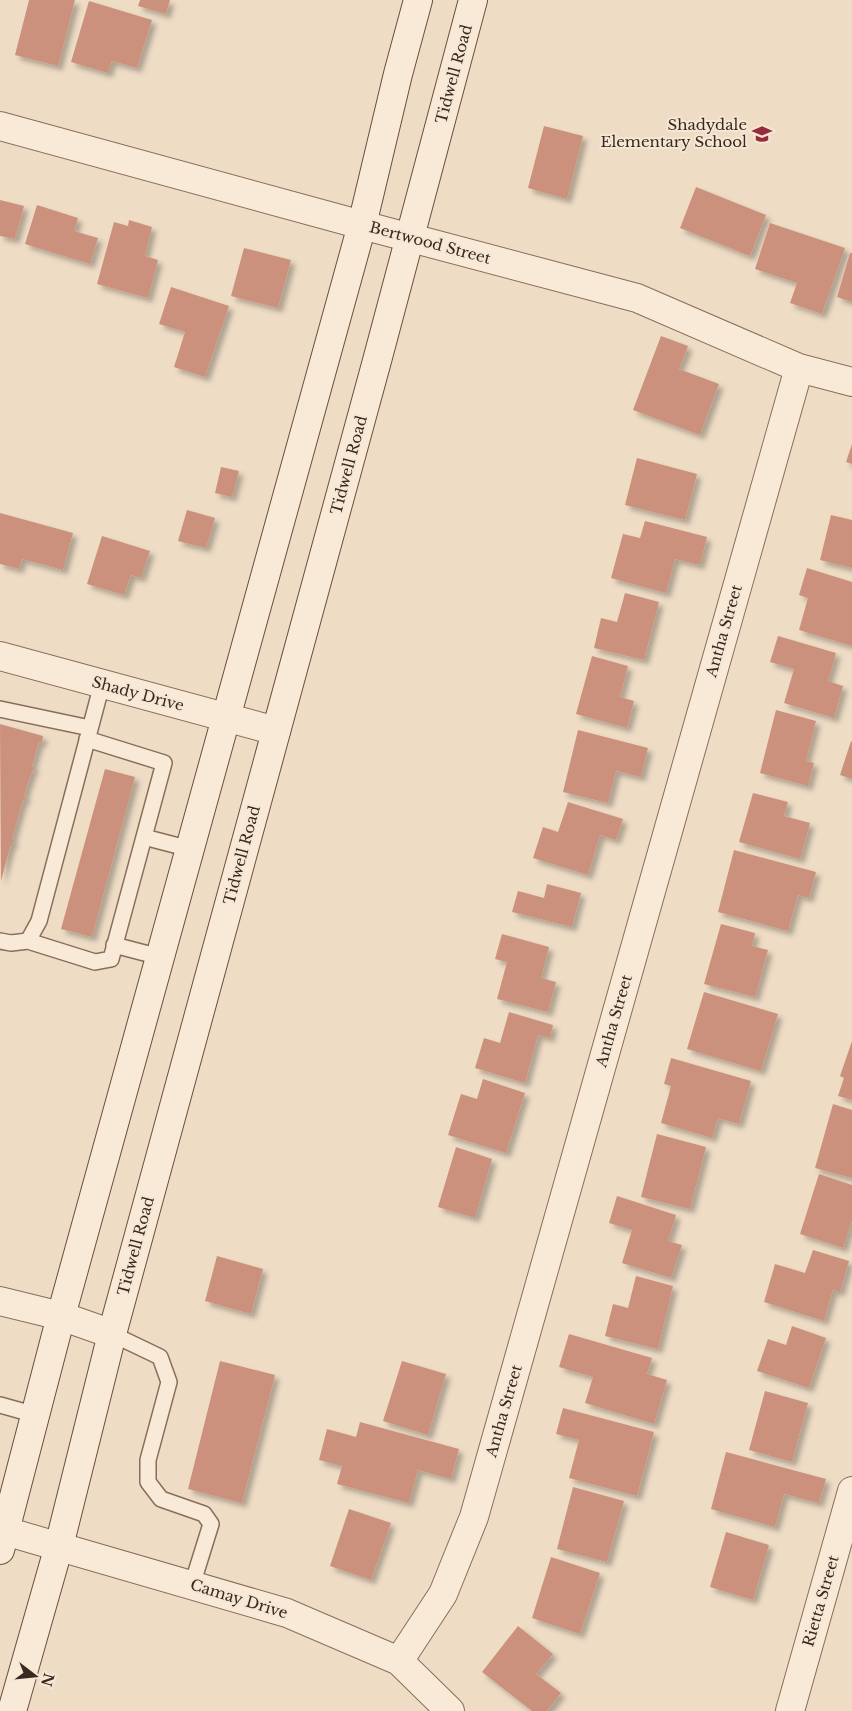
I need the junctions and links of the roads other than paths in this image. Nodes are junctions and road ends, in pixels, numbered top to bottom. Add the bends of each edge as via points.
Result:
1 (418, 0) edge
2 (473, 0) edge
3 (0, 126) edge
4 (362, 225) junction
5 (410, 238) junction
6 (799, 368) junction
7 (852, 382) edge
8 (0, 656) edge
9 (102, 684) junction
10 (0, 709) edge
11 (226, 718) junction
12 (276, 731) junction
13 (89, 734) junction
14 (144, 838) junction
15 (190, 849) junction
16 (0, 940) edge
17 (28, 941) junction
18 (114, 945) junction
19 (160, 957) junction
20 (0, 1301) edge
21 (61, 1316) junction
22 (112, 1334) junction
23 (0, 1405) edge
24 (36, 1415) junction
25 (852, 1492) edge
26 (3, 1540) edge
27 (58, 1546) junction
28 (192, 1585) junction
29 (399, 1661) junction
30 (12, 1711) edge
31 (450, 1711) edge
32 (790, 1711) edge

1 - 4 street
2 - 5 street, Tidwell Road
3 - 4 street, Bertwood Street
4 - 5 street, Bertwood Street
4 - 11 street
5 - 6 street, Bertwood Street via 637,298
5 - 12 street, Tidwell Road
6 - 7 street, Bertwood Street
6 - 29 street, Antha Street via 474,1517 443,1594
8 - 9 street, Shady Drive
9 - 11 street, Shady Drive
9 - 13 lane
10 - 13 lane
11 - 12 street, Shady Drive
11 - 15 street
12 - 22 street, Tidwell Road
13 - 14 lane via 164,763
13 - 17 lane via 39,922
14 - 15 lane
14 - 18 lane
15 - 19 street
16 - 17 lane via 11,943
17 - 18 lane via 95,962 111,959
18 - 19 lane
19 - 21 street
20 - 21 street
21 - 22 street
21 - 24 street
22 - 27 street, Tidwell Road
22 - 28 lane via 160,1357 169,1382 148,1460 148,1482 161,1499 204,1514 211,1524
23 - 24 lane
24 - 26 street
25 - 32 street, Rietta Street
26 - 27 street, Camay Drive
27 - 28 street, Camay Drive
27 - 30 street, Tidwell Road
28 - 29 street, Camay Drive via 287,1613
29 - 31 street, Camay Drive

